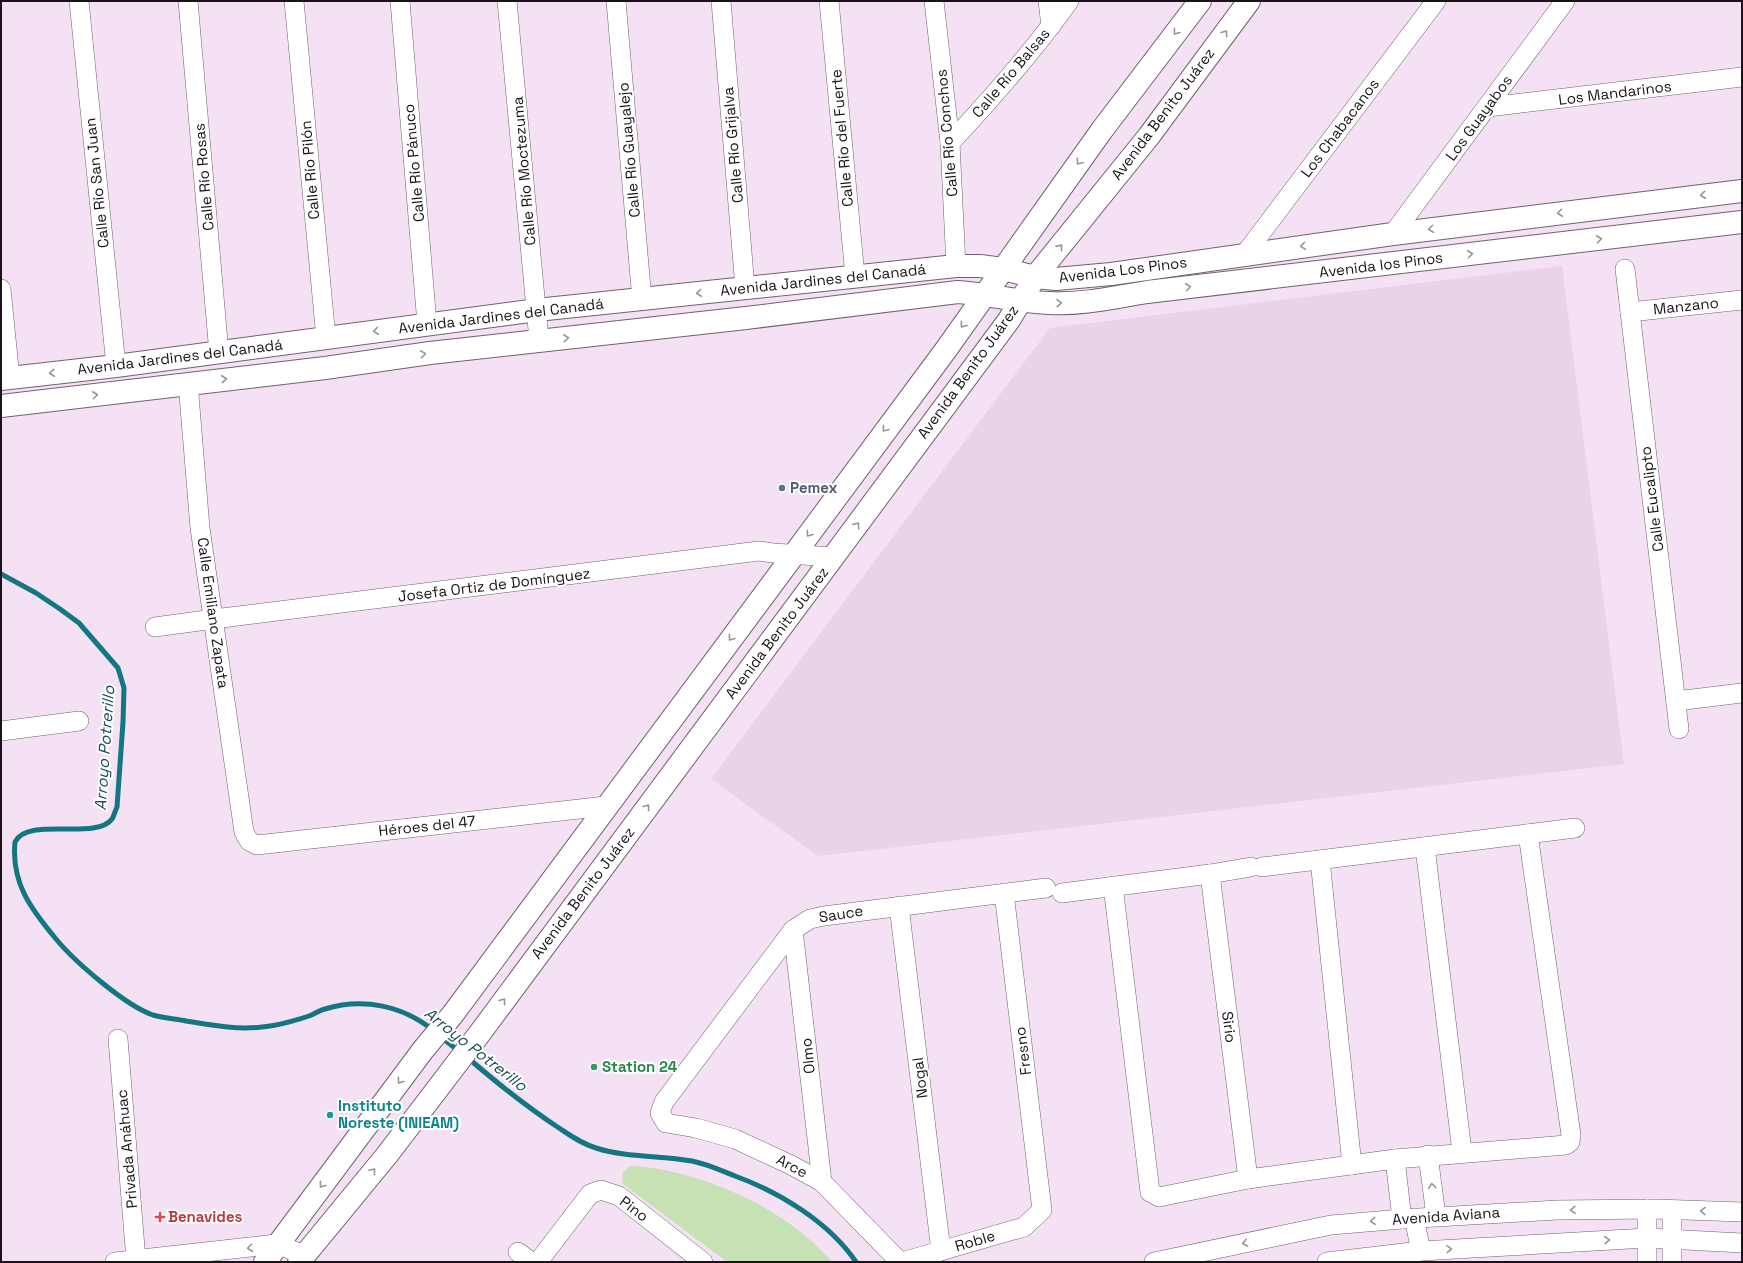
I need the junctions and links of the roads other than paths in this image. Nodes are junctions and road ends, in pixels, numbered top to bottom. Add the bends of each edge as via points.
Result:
1 (79, 1) edge
2 (188, 1) edge
3 (294, 1) edge
4 (400, 1) edge
5 (507, 1) edge
6 (616, 1) edge
7 (721, 1) edge
8 (829, 1) edge
9 (934, 1) edge
10 (1048, 1) edge
11 (1069, 1) edge
12 (1200, 1) edge
13 (1249, 1) edge
14 (1436, 1) edge
15 (1565, 1) edge
16 (1051, 26) junction
17 (1742, 77) edge
18 (1488, 107) junction
19 (950, 143) junction
20 (1742, 190) edge
21 (1742, 222) edge
22 (1393, 234) junction
23 (1245, 254) junction
24 (1211, 259) joint
25 (956, 266) junction
26 (1003, 269) junction
27 (1625, 269) dead end
28 (855, 276) junction
29 (1035, 277) junction
30 (745, 288) junction
31 (1, 289) edge
32 (986, 294) junction
33 (642, 300) junction
34 (1742, 300) edge
35 (1020, 301) junction
36 (537, 310) junction
37 (1630, 312) junction
38 (427, 324) junction
39 (326, 338) junction
40 (539, 340) junction
41 (219, 352) junction
42 (116, 366) junction
43 (6, 378) edge
44 (188, 383) junction
45 (1, 406) edge
46 (793, 555) junction
47 (834, 557) junction
48 (214, 619) junction
49 (155, 627) dead end
50 (1742, 693) edge
51 (1676, 701) junction
52 (79, 722) dead end
53 (1679, 729) dead end
54 (1, 731) edge
55 (606, 806) junction
56 (1575, 828) dead end
57 (1528, 834) junction
58 (250, 842) joint
59 (1425, 847) junction
60 (1320, 860) junction
61 (1210, 874) junction
62 (1112, 886) junction
63 (1004, 893) junction
64 (899, 906) junction
65 (793, 930) junction
66 (118, 1039) dead end
67 (660, 1113) joint
68 (1462, 1152) junction
69 (1428, 1155) junction
70 (1395, 1159) junction
71 (1352, 1165) junction
72 (1248, 1179) junction
73 (822, 1182) junction
74 (1647, 1209) junction
75 (1042, 1210) joint
76 (1672, 1210) junction
77 (1742, 1212) edge
78 (1436, 1216) junction
79 (1408, 1218) junction
80 (1647, 1238) junction
81 (1672, 1239) junction
82 (1742, 1243) edge
83 (277, 1244) junction
84 (941, 1251) junction
85 (1421, 1251) junction
86 (302, 1259) edge
87 (136, 1260) junction
88 (115, 1262) edge
89 (265, 1262) edge
90 (538, 1262) edge
91 (703, 1262) edge
92 (901, 1262) edge
93 (1154, 1262) edge
94 (1327, 1262) edge
95 (1647, 1262) edge
96 (1672, 1262) edge

1 - 42 street, Calle Río San Juan
2 - 41 street, Calle Río Rosas
3 - 39 street, Calle Río Pilón
4 - 38 street, Calle Río Pánuco
5 - 36 street, Calle Río Moctezuma
6 - 33 street, Calle Río Guayalejo
7 - 30 street, Calle Río Grijalva
8 - 28 street, Calle Río del Fuerte
9 - 19 street, Calle Río Conchos
10 - 16 street
11 - 16 street, Calle Río Balsas
12 -> 26 street, Avenida Benito Juárez via 1102,130
29 -> 13 street, Avenida Benito Juárez via 1148,136
14 - 23 street, Los Chabacanos
15 - 18 street, Los Guayabos
16 - 19 street, Calle Río Balsas
17 - 18 street, Los Mandarinos
18 - 22 street, Los Guayabos
19 - 25 street, Calle Río Conchos
20 -> 22 street, Avenida los Pinos
35 -> 21 street, Avenida los Pinos via 1087,301
22 -> 23 street, Avenida los Pinos
23 - 24 street, Avenida los Pinos
24 - 29 street, Avenida Los Pinos via 1119,273 1056,279
25 - 26 street, Avenida Jardines del Canadá
25 - 28 street, Avenida Jardines del Canadá
26 - 29 street, Avenida Los Pinos
26 - 32 street, Avenida Benito Juárez
27 - 37 street, Calle Eucalipto
28 - 30 street, Avenida Jardines del Canadá
29 - 35 street, Avenida Benito Juárez
30 -> 33 street, Avenida Jardines del Canadá
31 - 43 street
32 - 35 street, Avenida los Pinos
40 -> 32 street, Avenida Jardines del Canadá via 958,292
32 -> 46 street, Avenida Benito Juárez
33 - 36 street, Avenida Jardines del Canadá
34 - 37 street, Manzano
47 -> 35 street, Avenida Benito Juárez via 1009,320
36 - 38 street, Avenida Jardines del Canadá
36 - 40 street, Calle Río Moctezuma
37 - 51 street, Calle Eucalipto
38 -> 39 street, Avenida Jardines del Canadá
39 - 41 street, Avenida Jardines del Canadá
44 -> 40 street, Avenida Jardines del Canadá
41 - 42 street, Avenida Jardines del Canadá
42 -> 43 street, Avenida Jardines del Canadá
45 -> 44 street, Avenida Jardines del Canadá
44 - 48 street, Calle Emiliano Zapata via 200,528
46 - 47 street, Josefa Ortiz de Domínguez
46 - 48 street, Josefa Ortiz de Domínguez via 759,551
46 -> 55 street, Avenida Benito Juárez
86 -> 47 street, Avenida Benito Juárez via 387,1155 480,1033
48 - 49 street, Josefa Ortiz de Domínguez
48 - 58 street, Calle Emiliano Zapata via 244,832
50 - 51 street
51 - 53 street, Calle Eucalipto
52 - 54 street
55 - 58 street, Héroes del 47 via 257,845
55 -> 83 street, Avenida Benito Juárez via 453,1014
56 - 57 street, Sauce
57 - 59 street, Sauce
57 - 68 street via 1570,1142 1566,1145
59 - 60 street, Sauce
59 - 68 street
60 - 61 street, Sauce
60 - 71 street
61 - 62 street, Sauce
61 - 72 street, Sirio
62 - 63 street, Sauce
62 - 72 street via 1150,1192 1159,1197
63 - 64 street, Sauce
63 - 75 street, Fresno
64 - 65 street, Sauce via 810,919
64 - 84 street, Nogal
65 - 67 street, Sauce via 664,1102
65 - 73 street, Olmo
66 - 87 street, Privada Anáhuac
67 - 73 street, Arce via 666,1123 735,1139
68 - 69 street
69 - 70 street
78 -> 69 street
70 - 71 street
70 - 79 street
71 - 72 street
73 - 92 street, Arce
74 - 76 street, Avenida Aviana
74 -> 78 street, Avenida Aviana
74 - 80 street
75 - 84 street, Roble via 1024,1227
77 -> 76 street, Avenida Aviana
76 - 81 street
78 - 79 street, Avenida Aviana
79 - 85 street
79 -> 93 street, Avenida Aviana via 1331,1225
80 - 81 street
85 -> 80 street
80 - 95 street
81 - 82 street
81 - 96 street
83 - 86 street
83 -> 87 street
83 - 89 street, Avenida Benito Juárez
84 - 92 street, Roble
85 - 94 street
87 - 88 street
90 - 91 street, Pino via 590,1194 601,1190 619,1196

